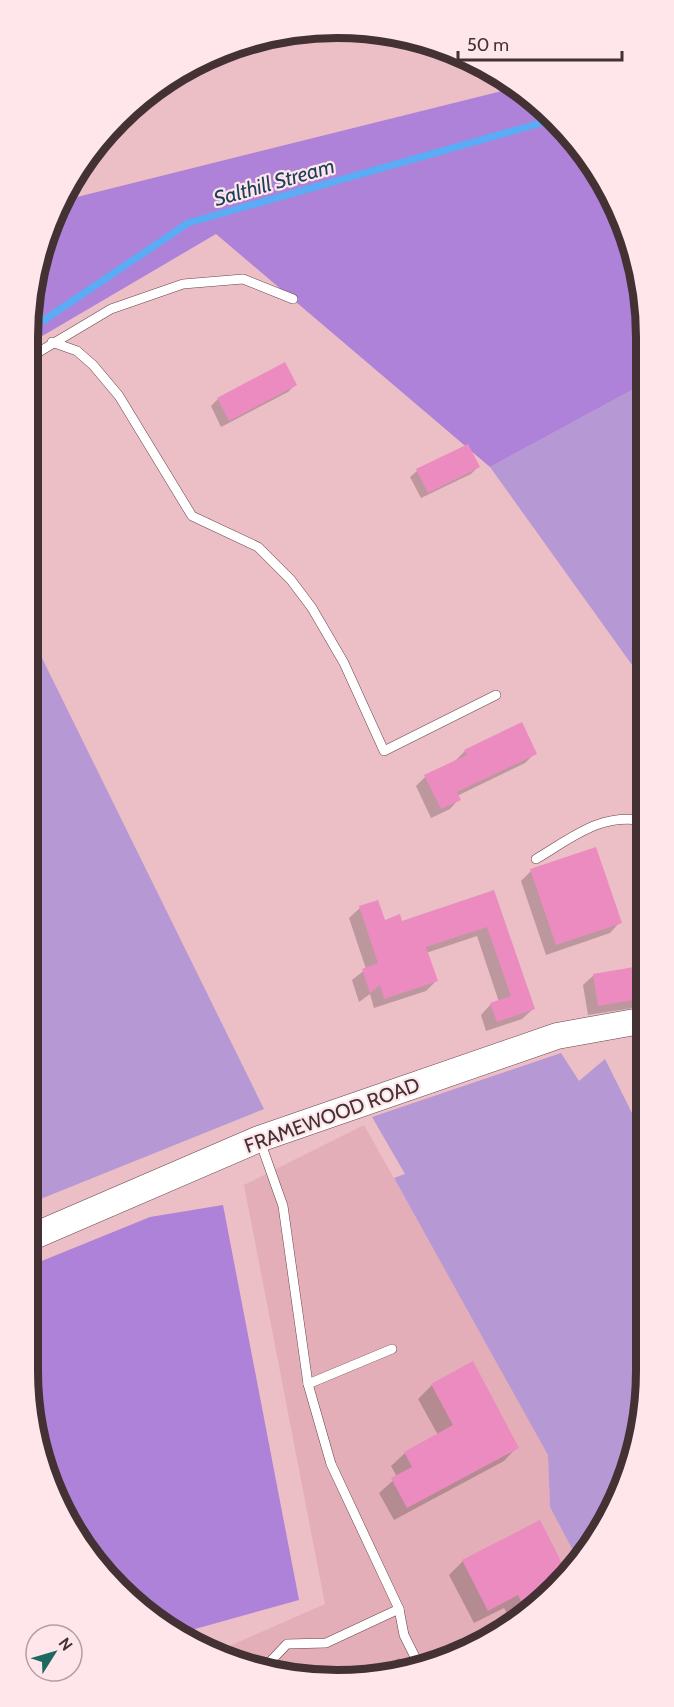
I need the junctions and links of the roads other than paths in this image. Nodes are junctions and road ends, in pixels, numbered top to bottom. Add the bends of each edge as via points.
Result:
1 (293, 299) dead end
2 (52, 342) junction
3 (38, 351) edge
4 (496, 695) dead end
5 (636, 819) edge
6 (536, 859) dead end
7 (636, 1024) edge
8 (259, 1139) junction
9 (38, 1234) edge
10 (392, 1349) dead end
11 (308, 1384) junction
12 (399, 1609) junction
13 (416, 1659) edge
14 (270, 1662) edge

1 - 2 lane via 243,279 183,284 111,309
2 - 3 lane
2 - 4 lane via 77,351 119,396 192,516 258,547 291,580 339,653 384,751
5 - 6 lane via 600,822
7 - 8 street, FRAMEWOOD ROAD via 557,1036
8 - 9 street, FRAMEWOOD ROAD
8 - 11 lane via 284,1206
10 - 11 lane
11 - 12 lane via 331,1464
12 - 13 lane via 404,1635
12 - 14 lane via 326,1643 287,1644

